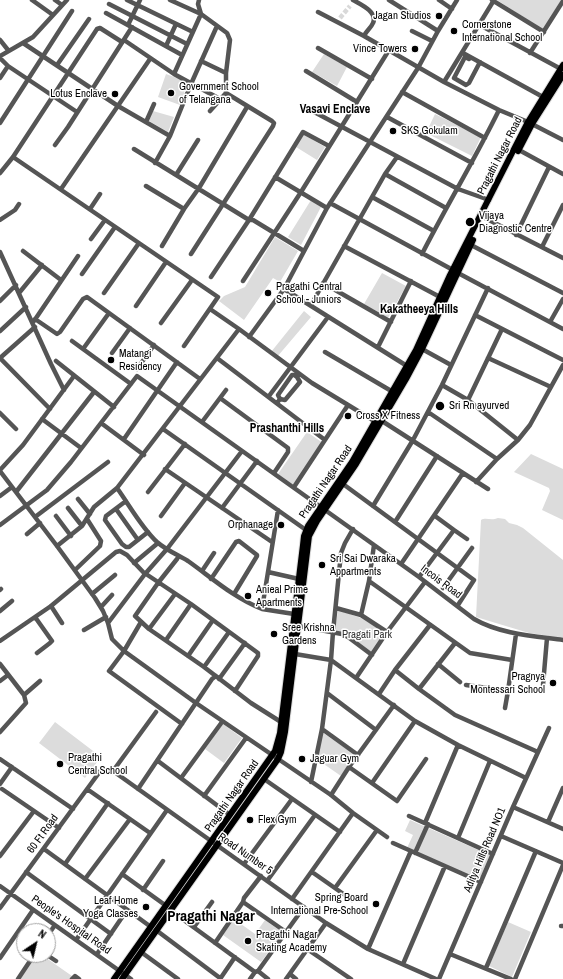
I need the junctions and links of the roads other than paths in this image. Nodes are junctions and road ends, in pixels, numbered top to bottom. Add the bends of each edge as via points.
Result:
1 (32, 0) edge
2 (55, 0) edge
3 (67, 0) edge
4 (127, 0) edge
5 (170, 0) edge
6 (199, 0) edge
7 (353, 0) edge
8 (389, 0) edge
9 (439, 0) edge
10 (457, 0) edge
11 (493, 0) edge
12 (563, 1) edge
13 (138, 2) edge
14 (109, 4) dead end
15 (62, 5) junction
16 (350, 6) tunnel mouth
17 (452, 8) junction
18 (72, 11) dead end
19 (318, 12) dead end
20 (106, 13) dead end
21 (201, 14) junction
22 (53, 15) junction
23 (132, 16) junction
24 (89, 19) dead end
25 (176, 24) junction
26 (478, 24) junction
27 (130, 26) junction
28 (217, 26) junction
29 (412, 31) dead end
30 (438, 31) junction
31 (193, 32) junction
32 (544, 32) junction
33 (171, 36) junction
34 (364, 36) junction
35 (0, 40) edge
36 (123, 41) junction
37 (432, 41) junction
38 (24, 43) junction
39 (187, 44) junction
40 (166, 46) junction
41 (318, 48) dead end
42 (8, 50) junction
43 (389, 50) junction
44 (530, 53) junction
45 (182, 55) junction
46 (43, 56) junction
47 (463, 56) junction
48 (0, 57) edge
49 (150, 59) junction
50 (202, 61) junction
51 (479, 63) junction
52 (57, 65) junction
53 (8, 66) junction
54 (418, 68) junction
55 (562, 70) edge
56 (306, 71) dead end
57 (69, 73) junction
58 (226, 73) junction
59 (174, 74) junction
60 (0, 78) edge
61 (28, 79) junction
62 (372, 79) junction
63 (444, 82) junction
64 (191, 84) junction
65 (92, 89) junction
66 (402, 92) junction
67 (226, 93) junction
68 (54, 96) junction
69 (543, 97) junction
70 (220, 99) junction
71 (357, 102) junction
72 (154, 104) dead end
73 (118, 106) junction
74 (303, 106) dead end
75 (247, 107) junction
76 (499, 110) junction
77 (210, 111) dead end
78 (78, 112) junction
79 (387, 117) junction
80 (146, 122) junction
81 (0, 123) edge
82 (530, 123) junction
83 (342, 127) junction
84 (170, 136) junction
85 (485, 138) junction
86 (198, 140) dead end
87 (563, 140) edge
88 (370, 142) junction
89 (55, 145) dead end
90 (329, 146) junction
91 (134, 149) dead end
92 (519, 150) junction
93 (13, 156) junction
94 (397, 157) junction
95 (155, 163) junction
96 (472, 163) junction
97 (549, 167) junction
98 (0, 173) edge
99 (385, 174) junction
100 (563, 174) edge
101 (176, 175) junction
102 (276, 177) junction
103 (146, 186) dead end
104 (199, 188) junction
105 (61, 189) junction
106 (458, 189) junction
107 (301, 192) junction
108 (100, 194) dead end
109 (372, 196) junction
110 (489, 200) junction
111 (330, 203) junction
112 (19, 204) dead end
113 (224, 204) junction
114 (563, 205) edge
115 (327, 208) junction
116 (446, 208) junction
117 (90, 209) junction
118 (184, 209) junction
119 (484, 218) junction
120 (360, 219) junction
121 (0, 220) edge
122 (105, 220) junction
123 (250, 220) junction
124 (115, 227) junction
125 (434, 232) junction
126 (275, 234) junction
127 (516, 235) junction
128 (91, 239) dead end
129 (139, 243) junction
130 (471, 245) junction
131 (162, 246) dead end
132 (344, 246) junction
133 (542, 247) junction
134 (22, 251) dead end
135 (304, 251) junction
136 (0, 252) edge
137 (191, 254) dead end
138 (422, 254) junction
139 (78, 256) dead end
140 (563, 258) edge
141 (1, 259) edge
142 (166, 262) junction
143 (42, 265) junction
144 (456, 272) junction
145 (82, 274) dead end
146 (212, 277) dead end
147 (61, 280) junction
148 (192, 280) junction
149 (243, 281) dead end
150 (411, 281) junction
151 (323, 283) junction
152 (16, 285) junction
153 (488, 288) junction
154 (284, 289) junction
155 (19, 293) junction
156 (104, 293) dead end
157 (563, 293) edge
158 (440, 297) junction
159 (563, 299) edge
160 (0, 301) edge
161 (311, 305) junction
162 (136, 306) dead end
163 (26, 307) junction
164 (210, 309) junction
165 (110, 313) junction
166 (475, 315) junction
167 (328, 317) junction
168 (391, 322) junction
169 (550, 322) junction
170 (34, 323) junction
171 (162, 324) dead end
172 (130, 328) junction
173 (239, 329) junction
174 (502, 329) junction
175 (563, 329) edge
176 (0, 332) edge
177 (249, 337) junction
178 (72, 341) dead end
179 (154, 345) junction
180 (184, 346) dead end
181 (378, 347) junction
182 (83, 349) junction
183 (422, 349) junction
184 (325, 352) dead end
185 (112, 353) dead end
186 (0, 358) edge
187 (217, 358) junction
188 (488, 358) junction
189 (563, 360) edge
190 (56, 361) dead end
191 (178, 362) junction
192 (451, 365) junction
193 (563, 365) edge
194 (408, 366) junction
195 (291, 368) junction
196 (137, 369) dead end
197 (74, 376) junction
198 (298, 376) junction
199 (200, 379) junction
200 (131, 384) junction
201 (442, 385) junction
202 (551, 387) junction
203 (64, 390) junction
204 (226, 390) dead end
205 (157, 391) junction
206 (94, 392) junction
207 (393, 392) junction
208 (268, 396) junction
209 (220, 398) junction
210 (468, 400) junction
211 (279, 401) junction
212 (348, 405) junction
213 (180, 406) junction
214 (114, 407) junction
215 (50, 409) junction
216 (428, 412) junction
217 (0, 413) edge
218 (42, 419) junction
219 (379, 421) junction
220 (202, 422) junction
221 (102, 423) junction
222 (16, 429) dead end
223 (163, 429) junction
224 (62, 434) junction
225 (124, 439) junction
226 (325, 440) junction
227 (413, 440) junction
228 (518, 440) junction
229 (185, 444) junction
230 (81, 448) junction
231 (242, 451) junction
232 (144, 455) junction
233 (438, 456) junction
234 (497, 459) junction
235 (108, 462) dead end
236 (257, 462) junction
237 (166, 469) junction
238 (0, 470) edge
239 (226, 473) junction
240 (274, 473) junction
241 (463, 473) junction
242 (476, 482) junction
243 (185, 483) junction
244 (240, 484) junction
245 (343, 484) junction
246 (12, 487) junction
247 (294, 487) junction
248 (117, 488) junction
249 (488, 489) dead end
250 (16, 492) junction
251 (148, 492) dead end
252 (0, 496) edge
253 (206, 497) junction
254 (78, 499) dead end
255 (126, 502) junction
256 (26, 505) junction
257 (373, 506) junction
258 (68, 508) dead end
259 (222, 508) junction
260 (116, 509) junction
261 (323, 509) junction
262 (278, 510) junction
263 (90, 514) junction
264 (56, 516) dead end
265 (161, 516) dead end
266 (435, 516) junction
267 (35, 517) junction
268 (87, 519) junction
269 (395, 522) junction
270 (40, 523) junction
271 (0, 525) edge
272 (82, 526) junction
273 (353, 529) junction
274 (306, 530) junction
275 (454, 530) junction
276 (148, 532) junction
277 (26, 534) dead end
278 (71, 536) junction
279 (419, 539) junction
280 (467, 539) dead end
281 (138, 540) junction
282 (272, 542) junction
283 (158, 543) junction
284 (374, 545) junction
285 (57, 546) junction
286 (472, 548) dead end
287 (167, 549) junction
288 (436, 552) junction
289 (214, 553) dead end
290 (177, 559) dead end
291 (134, 563) junction
292 (401, 564) junction
293 (457, 568) junction
294 (75, 570) junction
295 (202, 571) junction
296 (268, 572) junction
297 (145, 574) junction
298 (115, 575) dead end
299 (420, 577) junction
300 (211, 579) junction
301 (299, 579) junction
302 (82, 581) junction
303 (369, 581) junction
304 (425, 582) junction
305 (158, 583) junction
306 (443, 588) dead end
307 (92, 594) junction
308 (175, 594) junction
309 (234, 594) junction
310 (112, 595) dead end
311 (12, 601) dead end
312 (191, 604) junction
313 (458, 605) junction
314 (51, 606) junction
315 (101, 607) junction
316 (336, 608) junction
317 (406, 608) junction
318 (262, 609) junction
319 (0, 611) edge
320 (294, 614) junction
321 (361, 615) junction
322 (35, 617) junction
323 (106, 617) junction
324 (213, 620) junction
325 (142, 622) junction
326 (62, 623) dead end
327 (108, 623) junction
328 (430, 625) junction
329 (298, 626) junction
330 (149, 628) junction
331 (84, 630) dead end
332 (229, 632) junction
333 (332, 632) junction
334 (387, 632) junction
335 (516, 634) junction
336 (547, 638) junction
337 (166, 640) junction
338 (563, 640) edge
339 (0, 641) edge
340 (245, 643) junction
341 (455, 643) junction
342 (124, 651) junction
343 (37, 653) dead end
344 (295, 654) junction
345 (372, 655) junction
346 (188, 656) junction
347 (331, 660) junction
348 (512, 660) junction
349 (0, 664) edge
350 (438, 664) junction
351 (204, 667) junction
352 (395, 670) junction
353 (8, 675) junction
354 (217, 678) junction
355 (356, 678) junction
356 (0, 681) edge
357 (40, 681) dead end
358 (460, 682) dead end
359 (466, 685) dead end
360 (543, 685) dead end
361 (419, 689) junction
362 (235, 691) junction
363 (508, 691) junction
364 (327, 693) junction
365 (379, 694) junction
366 (24, 695) junction
367 (196, 703) junction
368 (394, 705) junction
369 (505, 708) dead end
370 (156, 712) dead end
371 (415, 721) junction
372 (222, 722) junction
373 (281, 722) junction
374 (182, 724) junction
375 (549, 728) dead end
376 (322, 729) junction
377 (376, 730) junction
378 (0, 732) edge
379 (246, 738) junction
380 (458, 745) junction
381 (538, 752) junction
382 (358, 755) junction
383 (275, 757) junction
384 (0, 759) edge
385 (426, 760) dead end
386 (158, 761) junction
387 (490, 761) junction
388 (12, 767) junction
389 (349, 767) junction
390 (101, 770) dead end
391 (181, 778) junction
392 (526, 778) junction
393 (264, 779) junction
394 (311, 782) junction
395 (372, 783) junction
396 (0, 784) edge
397 (563, 788) edge
398 (2, 789) dead end
399 (87, 789) junction
400 (138, 789) junction
401 (331, 795) junction
402 (204, 796) junction
403 (292, 799) junction
404 (108, 803) junction
405 (513, 807) junction
406 (73, 809) junction
407 (167, 810) junction
408 (34, 811) junction
409 (354, 813) junction
410 (230, 815) junction
411 (316, 815) junction
412 (409, 816) dead end
413 (130, 819) junction
414 (548, 822) junction
415 (427, 824) junction
416 (59, 828) junction
417 (563, 829) edge
418 (377, 830) junction
419 (340, 832) junction
420 (150, 833) junction
421 (501, 836) junction
422 (387, 837) dead end
423 (458, 838) junction
424 (393, 843) dead end
425 (215, 844) junction
426 (44, 849) junction
427 (536, 851) junction
428 (413, 852) junction
429 (1, 854) edge
430 (493, 854) junction
431 (163, 861) dead end
432 (65, 864) junction
433 (244, 864) junction
434 (563, 864) edge
435 (445, 866) junction
436 (26, 872) junction
437 (312, 872) junction
438 (122, 874) junction
439 (261, 876) junction
440 (85, 879) junction
441 (267, 881) junction
442 (481, 882) junction
443 (0, 886) edge
444 (335, 888) junction
445 (143, 890) junction
446 (11, 894) junction
447 (107, 895) junction
448 (292, 899) junction
449 (352, 900) dead end
450 (212, 902) dead end
451 (243, 902) junction
452 (304, 907) junction
453 (0, 908) edge
454 (168, 908) junction
455 (33, 910) junction
456 (128, 910) junction
457 (90, 919) junction
458 (52, 923) edge
459 (326, 923) junction
460 (56, 926) edge
461 (194, 927) junction
462 (153, 929) junction
463 (286, 932) junction
464 (111, 934) junction
465 (76, 940) junction
466 (215, 943) junction
467 (308, 949) junction
468 (368, 949) junction
469 (141, 952) junction
470 (97, 954) junction
471 (450, 954) junction
472 (235, 957) junction
473 (0, 958) edge
474 (29, 963) edge
475 (403, 964) junction
476 (486, 968) junction
477 (256, 972) junction
478 (290, 974) junction
479 (122, 975) edge
480 (220, 978) edge
481 (18, 979) edge
482 (72, 979) edge
483 (79, 979) edge
484 (114, 979) edge
485 (132, 979) edge
486 (178, 979) edge
487 (250, 979) edge
488 (268, 979) edge
489 (286, 979) edge
490 (296, 979) edge
491 (350, 979) edge
492 (436, 979) edge
493 (439, 979) edge
494 (511, 979) edge
495 (515, 979) edge

1 - 22 street
2 - 15 street
3 - 15 street
4 - 13 street
5 - 21 street
6 - 21 street
7 - 16 street
7 - 34 street via 371,12 374,18
8 - 30 street
9 - 17 street
10 - 17 street
11 - 26 street
11 - 32 street
12 - 32 street
13 - 23 street
13 - 25 street
14 - 23 street
15 - 22 street
17 - 30 street
18 - 46 street
19 - 34 street via 339,20
20 - 27 street
21 - 28 street
21 - 31 street
22 - 38 street
23 - 27 street
23 - 33 street
24 - 52 street
25 - 31 street
25 - 33 street
26 - 44 street
26 - 47 street
27 - 36 street
27 - 40 street
28 - 50 street
28 - 58 street via 227,33 230,40
29 - 37 street
30 - 37 street
31 - 39 street
32 - 44 street
33 - 39 street
33 - 40 street
34 - 43 street
35 - 42 street
36 - 49 street
36 - 57 street via 100,28 97,29
36 - 65 street
37 - 54 street
38 - 42 street
38 - 46 street
39 - 45 street
40 - 45 street
41 - 62 street
42 - 48 street
43 - 54 street
43 - 62 street
44 - 55 street
45 - 59 street
46 - 52 street
46 - 61 street
47 - 51 street
47 - 51 street via 454,78 466,85
47 - 63 street
48 - 53 street
49 - 59 street
49 - 73 street
50 - 58 street
50 - 64 street
51 - 69 street
52 - 57 street
53 - 60 street
53 - 61 street
54 - 63 street
54 - 66 street
55 - 69 main road, Pragathi Nagar Road
55 - 82 main road, Pragathi Nagar Road
56 - 71 street
57 - 65 street
57 - 68 street
58 - 67 street
59 - 64 street
61 - 68 street
61 - 81 street
62 - 71 street
63 - 76 street
64 - 70 street
64 - 84 street
65 - 73 street
65 - 78 street
66 - 79 street
66 - 85 street
67 - 70 street
67 - 75 street
68 - 78 street
68 - 93 street
69 - 82 main road, Pragathi Nagar Road
70 - 77 street
71 - 83 street
72 - 80 street
73 - 80 street
73 - 105 street
74 - 83 street
75 - 104 street
75 - 113 street via 274,123
76 - 82 street
76 - 85 street
78 - 89 street
79 - 88 street
79 - 96 street
80 - 84 street
82 - 87 street
82 - 92 main road, Pragathi Nagar Road
82 - 110 main road, Pragathi Nagar Road
83 - 88 street
83 - 90 street
84 - 95 street
85 - 96 street
86 - 101 street
88 - 94 street
88 - 111 street
90 - 102 street via 303,132
90 - 107 street
91 - 95 street
92 - 97 street
92 - 119 main road, Pragathi Nagar Road
93 - 98 street
93 - 105 street
94 - 99 street
94 - 106 street
95 - 101 street
96 - 106 street
97 - 100 street
97 - 127 street
99 - 109 street
99 - 116 street
101 - 104 street
102 - 107 street
102 - 123 street
103 - 118 street
104 - 113 street
104 - 118 street
105 - 117 street
106 - 110 street
106 - 116 street
107 - 115 street
107 - 126 street
108 - 117 street
109 - 120 street
109 - 125 street
110 - 144 main road, Pragathi Nagar Road
111 - 115 street
111 - 120 street
112 - 121 street via 15,210
113 - 123 street
113 - 137 street
114 - 133 street
115 - 135 street
116 - 125 street
117 - 122 street
118 - 131 street
119 - 127 street
119 - 130 main road, Pragathi Nagar Road
120 - 132 street
120 - 138 street
122 - 124 street
122 - 128 street
123 - 126 street
123 - 146 street
124 - 129 street
124 - 145 street
125 - 138 street
126 - 135 street
126 - 149 street
127 - 133 street
129 - 142 street
129 - 156 street
130 - 144 main road, Pragathi Nagar Road
130 - 157 street
132 - 150 street
132 - 151 street
133 - 140 street
134 - 143 street
135 - 154 street
136 - 141 street
138 - 144 street
139 - 147 street
141 - 152 street
142 - 148 street
142 - 162 street
143 - 147 street
143 - 155 street
144 - 153 street
144 - 158 main road, Pragathi Nagar Road
144 - 183 main road, Pragathi Nagar Road
147 - 170 street
148 - 164 street via 218,297
148 - 171 street
150 - 158 street
150 - 168 street
151 - 161 street
151 - 168 street
152 - 155 street
152 - 160 street
153 - 166 street
153 - 169 street
154 - 161 street
154 - 177 street
155 - 163 street
158 - 194 main road, Pragathi Nagar Road
159 - 169 street
161 - 167 street
163 - 170 street
163 - 176 street
164 - 173 street
164 - 180 street
165 - 170 street via 87,297 58,334
165 - 172 street
165 - 182 street
166 - 174 street
166 - 192 street
167 - 181 street
167 - 195 street
168 - 181 street
169 - 175 street
170 - 186 street
170 - 203 street
172 - 179 street
172 - 185 street
173 - 177 street
173 - 187 street
174 - 188 street
174 - 189 street
177 - 195 street
178 - 182 street
179 - 191 street
179 - 196 street
181 - 194 street
182 - 200 street
183 - 192 street
183 - 219 main road, Pragathi Nagar Road
184 - 207 street
186 - 215 street
187 - 199 street
187 - 208 street
188 - 202 street
188 - 210 street
190 - 197 street
191 - 199 street
191 - 205 street
192 - 201 street
193 - 202 street
194 - 207 main road, Pragathi Nagar Road
195 - 198 street
195 - 208 street
197 - 203 street
197 - 206 street
198 - 211 street via 300,382 285,400
198 - 211 street via 292,375 278,395
198 - 212 street
199 - 213 street
200 - 205 street, Incois Road via 137,376
200 - 214 street
201 - 210 street
201 - 216 street
202 - 228 street via 530,425
203 - 215 street
204 - 209 street
205 - 213 street, Incois Road
205 - 225 street
206 - 214 street
206 - 224 street
207 - 219 main road, Pragathi Nagar Road
208 - 211 street
209 - 220 street
209 - 240 street via 288,448
210 - 228 street
211 - 226 street
212 - 219 street
212 - 226 street
213 - 220 street, Incois Road
213 - 223 street
214 - 221 street
215 - 218 street
216 - 227 street
216 - 234 street
217 - 222 street
218 - 224 street
218 - 238 street
219 - 227 street
219 - 245 main road, Pragathi Nagar Road
219 - 261 main road, Pragathi Nagar Road
220 - 231 street, Incois Road
221 - 225 street
221 - 230 street
223 - 229 street
223 - 232 street
224 - 230 street
224 - 250 street
225 - 232 street
226 - 247 street
227 - 233 street
227 - 257 street
228 - 234 street
229 - 237 street
229 - 239 street
230 - 256 street via 47,490
231 - 236 street, Incois Road
231 - 239 street
232 - 248 street
233 - 241 street
233 - 269 street
234 - 242 street
235 - 267 street
236 - 240 street, Incois Road
236 - 244 street
237 - 243 street
237 - 251 street
238 - 246 street
239 - 244 street
239 - 253 street
240 - 247 street, Incois Road
241 - 242 street
241 - 266 street
242 - 249 street
243 - 253 street
243 - 265 street
244 - 259 street
244 - 262 street
245 - 257 street
245 - 261 main road, Pragathi Nagar Road
246 - 250 street
246 - 252 street
247 - 261 street, Incois Road
248 - 255 street
248 - 263 street
250 - 256 street
253 - 259 street
253 - 287 street
254 - 263 street
255 - 260 street
255 - 276 street
256 - 267 street
256 - 271 street
257 - 269 street
258 - 272 street
259 - 282 street
260 - 281 street
260 - 281 street via 106,516 105,520 122,544 129,547
261 - 273 street, Incois Road
261 - 274 main road, Pragathi Nagar Road
261 - 329 main road, Pragathi Nagar Road via 309,536
262 - 274 street
262 - 282 street
263 - 268 street
264 - 278 street
266 - 275 street
266 - 279 street
267 - 270 street
268 - 272 street
268 - 294 street via 101,544
269 - 279 street
270 - 277 street
270 - 285 street
272 - 278 street
273 - 284 street, Incois Road
273 - 316 street via 341,553
274 - 301 main road, Pragathi Nagar Road
275 - 280 street
275 - 288 street
276 - 281 street
276 - 283 street
278 - 285 street
279 - 288 street
279 - 292 street
282 - 296 street
283 - 287 street
283 - 291 street
284 - 292 street, Incois Road
284 - 303 street
285 - 294 street
286 - 293 street
287 - 295 street
287 - 297 street
288 - 293 street
288 - 299 street
289 - 295 street
290 - 305 street
291 - 297 street
291 - 302 street via 122,552 116,552
292 - 299 street, Incois Road
293 - 306 street
293 - 313 street via 474,580
294 - 302 street
295 - 300 street
296 - 301 street
296 - 318 street
297 - 305 street
297 - 327 street
298 - 307 street
299 - 304 street, Incois Road
300 - 309 street
300 - 309 street via 239,541 257,557
301 - 320 main road, Pragathi Nagar Road
302 - 307 street
302 - 314 street
303 - 317 street
303 - 321 street
304 - 313 street, Incois Road
304 - 317 street
305 - 308 street
305 - 325 street via 135,616
307 - 315 street
308 - 312 street
308 - 330 street
309 - 318 street
310 - 315 street
311 - 319 street
312 - 324 street
312 - 337 street
313 - 335 street, Incois Road via 481,623
314 - 322 street
314 - 326 street
315 - 323 street
316 - 321 street
316 - 333 street
317 - 328 street
317 - 334 street
318 - 320 street
320 - 373 main road, Pragathi Nagar Road
321 - 334 street
322 - 339 street
322 - 343 street via 52,641
323 - 327 street
323 - 331 street
324 - 332 street
324 - 346 street
325 - 330 street
325 - 342 street
327 - 342 street via 112,639
328 - 341 street
328 - 352 street
329 - 333 street
329 - 344 main road, Pragathi Nagar Road
330 - 337 street
332 - 340 street
332 - 351 street
333 - 345 street via 348,637
333 - 347 street
334 - 345 street
335 - 336 street, Incois Road
335 - 348 street
336 - 338 street, Incois Road
336 - 360 street
337 - 346 street
340 - 354 street
340 - 362 street via 257,652 258,656
341 - 348 street via 470,653
341 - 350 street
342 - 367 street
342 - 374 street via 109,671
344 - 347 street
344 - 383 main road, Pragathi Nagar Road via 285,732 281,752
345 - 355 street
346 - 351 street
347 - 355 street
347 - 364 street
348 - 363 street
349 - 353 street
350 - 358 street
350 - 361 street
351 - 354 street
352 - 361 street
352 - 365 street
353 - 356 street
353 - 366 street
354 - 362 street
354 - 367 street via 212,679
355 - 365 street
357 - 366 street
359 - 363 street
361 - 381 street via 455,715
362 - 373 street
363 - 369 street
364 - 376 street
364 - 377 street
365 - 368 street
366 - 378 street via 25,706
367 - 372 street
367 - 374 street
368 - 371 street
368 - 377 street
370 - 400 street, Road Number 5 via 113,771
371 - 380 street
371 - 395 street
372 - 379 street
372 - 391 street
373 - 383 main road, Pragathi Nagar Road
374 - 386 street
375 - 381 street, Aditya Hills Road NO1
376 - 382 street
376 - 394 street
377 - 382 street
379 - 383 street
379 - 402 street
380 - 387 street
380 - 415 street
381 - 392 street, Aditya Hills Road NO1
382 - 389 street
383 - 393 main road, Pragathi Nagar Road
383 - 394 street
383 - 410 main road, Pragathi Nagar Road
384 - 388 street
385 - 395 street via 397,801
386 - 391 street
386 - 400 street
387 - 392 street
387 - 423 street
388 - 396 street
388 - 406 street
389 - 395 street
389 - 401 street
390 - 399 street, 60 Ft Road
391 - 402 street
392 - 405 street, Aditya Hills Road NO1
393 - 403 street
393 - 425 main road, Pragathi Nagar Road
394 - 401 street
397 - 414 street
398 - 408 street
399 - 404 street
399 - 406 street, 60 Ft Road
400 - 407 street, Road Number 5
401 - 409 street
402 - 410 street
403 - 411 street
403 - 433 street
404 - 413 street
404 - 432 street
405 - 414 street
405 - 421 street, Aditya Hills Road NO1
406 - 416 street, 60 Ft Road
407 - 420 street
407 - 425 street, Road Number 5
408 - 416 street
408 - 429 street
409 - 418 street
409 - 419 street
410 - 425 main road, Pragathi Nagar Road
411 - 419 street
411 - 441 street
412 - 415 street
413 - 420 street
413 - 440 street
414 - 417 street
415 - 423 street
415 - 428 street
416 - 426 street, 60 Ft Road
418 - 422 street
418 - 444 street
419 - 437 street
420 - 438 street
421 - 427 street
421 - 430 street, Aditya Hills Road NO1
423 - 430 street
424 - 428 street
425 - 433 street, Road Number 5
425 - 454 main road, Pragathi Nagar Road
426 - 432 street
426 - 436 street, 60 Ft Road
427 - 434 street
427 - 476 street
428 - 435 street
428 - 468 street
430 - 442 street, Aditya Hills Road NO1
431 - 445 street
432 - 440 street
433 - 439 street, Road Number 5
434 - 495 street
435 - 442 street
435 - 475 street
436 - 446 street, 60 Ft Road
436 - 457 street
437 - 444 street
437 - 448 street
438 - 445 street
438 - 447 street
439 - 441 street, Road Number 5
439 - 451 street
440 - 447 street
441 - 448 street, Road Number 5
442 - 471 street, Aditya Hills Road NO1
443 - 446 street, People's Hospital Road
444 - 449 street
445 - 454 street
446 - 453 street, 60 Ft Road
446 - 455 street, People's Hospital Road
447 - 456 street
447 - 457 street
448 - 452 street, Road Number 5
450 - 461 street
451 - 463 street
451 - 466 street
452 - 459 street, Road Number 5
452 - 463 street
454 - 461 street
454 - 462 main road, Pragathi Nagar Road
455 - 458 street, People's Hospital Road
455 - 473 street
456 - 462 street
456 - 464 street
457 - 464 street
457 - 465 street
459 - 467 street
459 - 468 street, Road Number 5
460 - 465 street, People's Hospital Road
461 - 466 street
462 - 469 main road, Pragathi Nagar Road
462 - 479 main road, Pragathi Nagar Road
462 - 480 street
463 - 477 street
464 - 470 street
465 - 470 street, People's Hospital Road
466 - 472 street
467 - 478 street
467 - 491 street
468 - 475 street, Road Number 5
469 - 479 main road, Pragathi Nagar Road
469 - 486 street
470 - 479 street, People's Hospital Road
471 - 476 street
471 - 493 street, Aditya Hills Road NO1
472 - 477 street
472 - 480 street
474 - 481 street
475 - 492 street, Road Number 5
476 - 494 street
477 - 487 street
477 - 488 street
478 - 489 street
478 - 490 street
479 - 484 main road, Pragathi Nagar Road
479 - 485 street, People's Hospital Road
482 - 483 street via 75,976

